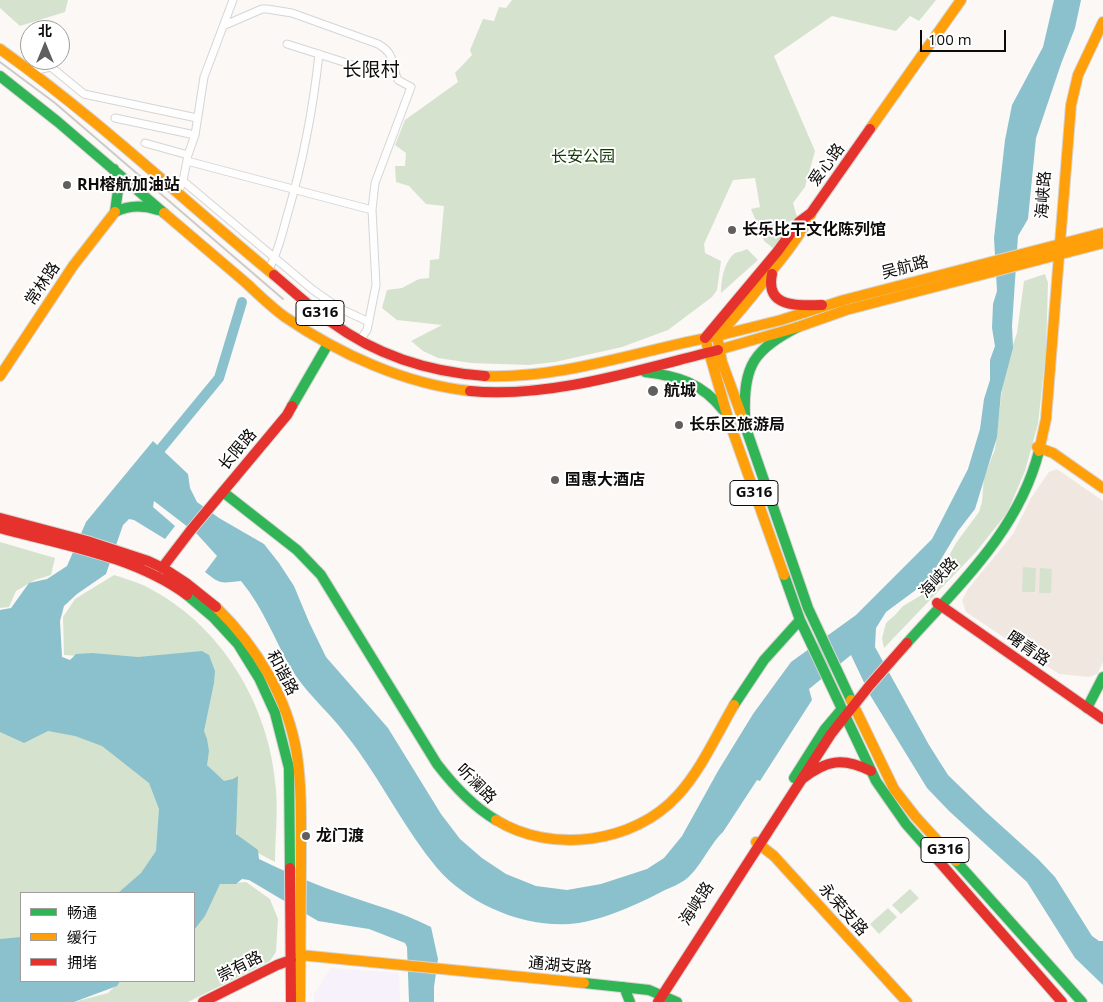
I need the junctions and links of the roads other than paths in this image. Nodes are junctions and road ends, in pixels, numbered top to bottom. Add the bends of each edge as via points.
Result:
1 (233, 0) edge
2 (962, 0) edge
3 (1103, 22) edge
4 (225, 25) junction
5 (286, 44) dead end
6 (0, 49) edge
7 (319, 54) junction
8 (354, 65) dead end
9 (32, 71) junction
10 (0, 76) edge
11 (115, 118) dead end
12 (197, 118) junction
13 (195, 135) junction
14 (145, 143) dead end
15 (187, 158) junction
16 (114, 169) junction
17 (183, 181) junction
18 (295, 190) junction
19 (178, 192) junction
20 (372, 210) junction
21 (115, 212) junction
22 (163, 212) junction
23 (811, 213) junction
24 (1103, 233) edge
25 (1103, 244) edge
26 (1058, 250) junction
27 (275, 258) junction
28 (990, 267) junction
29 (773, 269) junction
30 (268, 271) junction
31 (830, 304) junction
32 (369, 322) junction
33 (768, 324) junction
34 (798, 327) junction
35 (771, 335) junction
36 (717, 336) junction
37 (705, 338) junction
38 (360, 340) junction
39 (328, 344) junction
40 (666, 347) junction
41 (713, 351) junction
42 (670, 363) junction
43 (635, 371) junction
44 (1, 374) edge
45 (728, 418) junction
46 (747, 432) junction
47 (1039, 447) junction
48 (1103, 488) edge
49 (223, 492) junction
50 (0, 518) edge
51 (0, 528) edge
52 (71, 542) junction
53 (119, 556) junction
54 (162, 568) junction
55 (939, 604) junction
56 (800, 620) junction
57 (1103, 677) edge
58 (851, 702) junction
59 (1087, 708) junction
60 (843, 712) junction
61 (1103, 719) edge
62 (871, 771) junction
63 (802, 779) junction
64 (758, 843) junction
65 (300, 953) junction
66 (291, 960) junction
67 (624, 987) junction
68 (659, 997) edge
69 (204, 1002) edge
70 (291, 1002) edge
71 (300, 1002) edge
72 (630, 1002) edge
73 (650, 1002) edge
74 (677, 1002) edge
75 (906, 1002) edge
76 (1062, 1002) edge
77 (1082, 1002) edge

1 - 4 street
2 - 23 main road, 爱心路
3 - 26 main road, 海峡路 via 1078,75 1071,105
4 - 12 street via 204,77
4 - 20 street via 262,9 283,11 378,44 390,53 398,80 411,87 375,183
5 - 7 street
6 - 9 main road, G316
7 - 8 street
7 - 18 street via 308,136
9 - 12 street via 50,67 84,94
9 - 19 main road, G316
10 - 16 main road, G316
11 - 13 street
12 - 13 street
13 - 15 street
14 - 15 street
15 - 17 street
15 - 18 street
16 - 21 main road via 118,193
16 - 22 main road, G316
17 - 19 street
17 - 27 street
18 - 20 street
18 - 27 street
19 - 30 main road, G316
20 - 32 street via 376,285
21 - 22 main road via 137,206
21 - 44 main road, 常林路 via 73,266
22 - 39 main road, G316 via 284,316
23 - 29 main road
23 - 37 main road, 爱心路 via 799,222
24 - 26 main road, 吴航路
25 - 26 main road, 吴航路
26 - 28 main road, 吴航路
26 - 47 main road, 海峡路
27 - 30 street
27 - 32 street via 331,303
28 - 31 main road, 吴航路
28 - 34 main road, 吴航路
29 - 31 main road via 770,285 781,301 804,306
29 - 36 main road via 739,315
30 - 38 main road, G316 via 334,324
31 - 33 main road, 吴航路
32 - 38 street
33 - 35 main road via 764,331
33 - 36 main road, 吴航路
34 - 35 main road, 吴航路
34 - 46 main road via 770,342 748,372 744,391
35 - 41 main road, 吴航路
36 - 37 main road, G316
36 - 41 main road, G316
37 - 40 main road, G316
37 - 41 main road, G316
38 - 40 main road, G316 via 430,368 488,376 578,368
39 - 43 main road, G316 via 413,380 466,391 554,389
39 - 49 main road, 长限路 via 287,415
40 - 42 main road via 673,353
41 - 42 main road, G316
41 - 45 main road, G316
41 - 46 main road, G316
42 - 43 main road, G316
43 - 45 main road via 688,380 712,397
45 - 56 main road, G316
46 - 58 main road, G316 via 808,608
47 - 48 main road
47 - 55 main road, 海峡路 via 1008,516 976,561
49 - 54 main road, 长限路
49 - 56 main road, 听澜路 via 297,550 321,576 437,764 457,790 492,819 533,835 571,840 605,837 644,821 675,799 701,763 757,668
50 - 52 main road, 和谐路
51 - 52 main road, 和谐路
52 - 53 main road, 和谐路
53 - 54 main road, 和谐路
53 - 66 main road, 和谐路 via 155,575 204,609 238,644 260,678 275,713 289,768
54 - 65 main road, 和谐路 via 216,607 237,629 277,692 287,716 298,766 300,800
55 - 58 main road, 海峡路
55 - 59 main road, 曙青路
56 - 60 main road, G316
57 - 59 main road
58 - 60 main road, 海峡路
58 - 77 main road, G316 via 894,789
59 - 61 main road, 曙青路
60 - 62 main road, G316
60 - 63 main road, 海峡路
60 - 64 main road, 海峡路 via 825,729
62 - 63 main road via 852,763 832,762
62 - 76 main road, G316 via 906,824
63 - 64 main road, 海峡路
64 - 68 main road, 海峡路
64 - 75 main road, 永荣支路 via 774,856
65 - 67 main road, 通湖支路
65 - 71 main road, 和谐路
66 - 69 main road, 崇有路
66 - 70 main road, 和谐路
67 - 68 main road, 通湖支路 via 649,990
67 - 72 main road
68 - 73 main road, 海峡路
68 - 74 main road, 通湖支路

